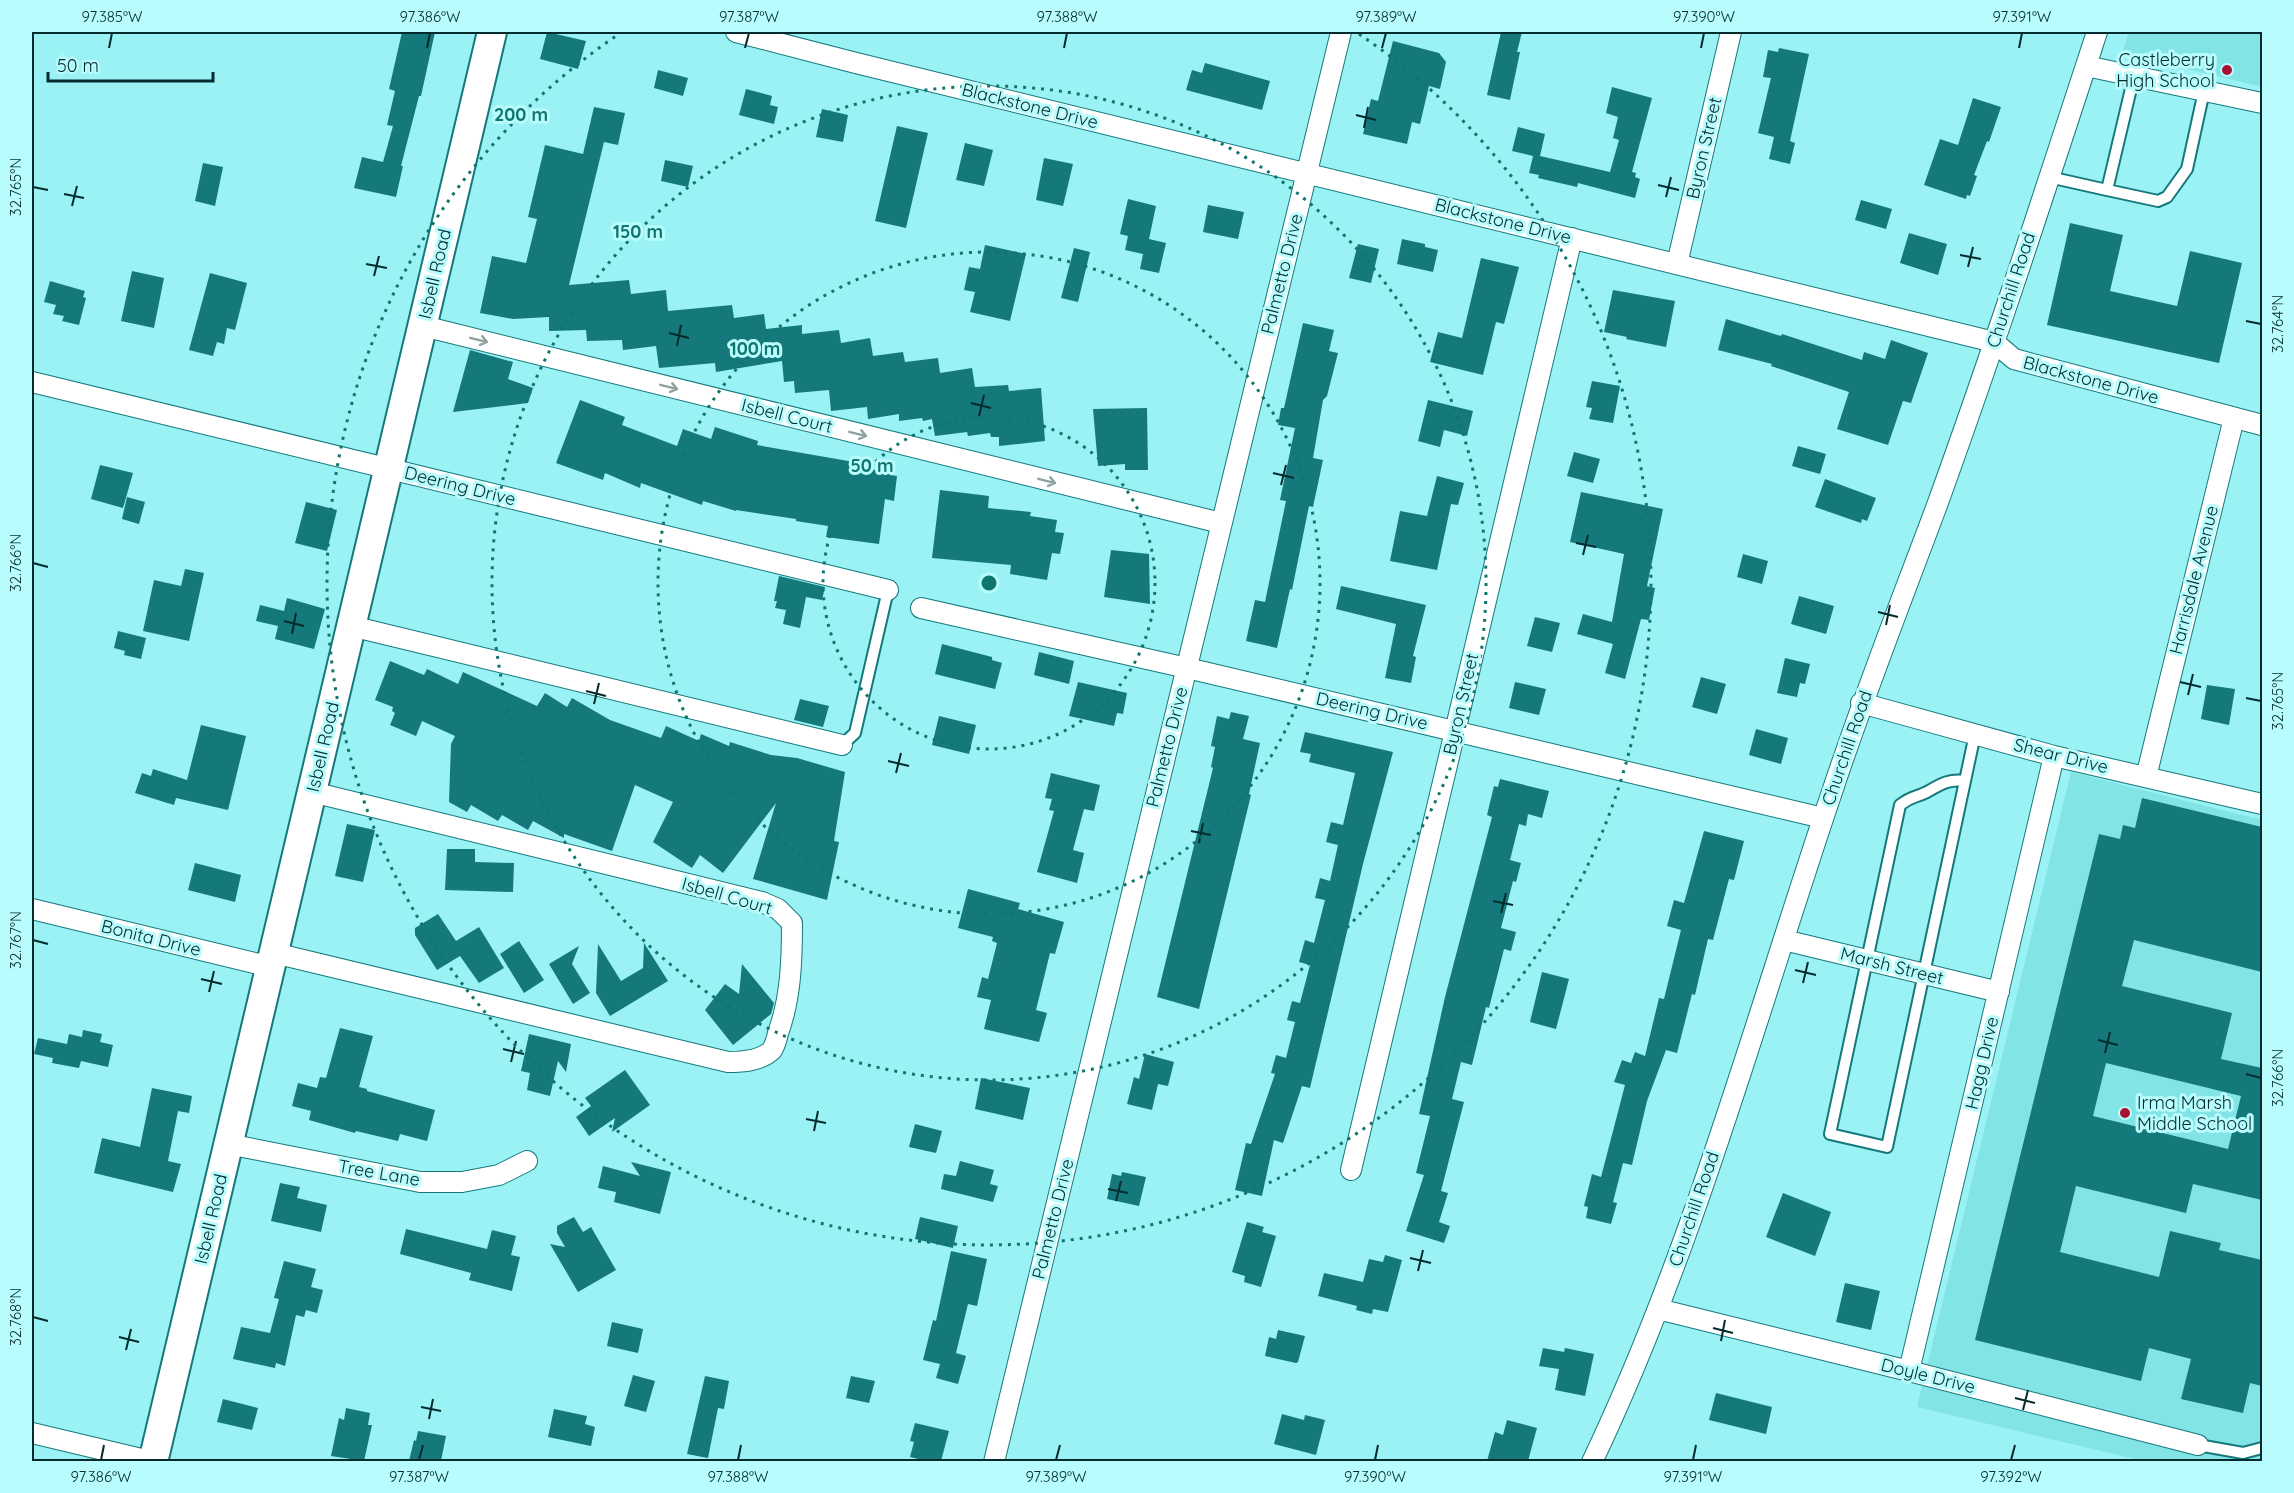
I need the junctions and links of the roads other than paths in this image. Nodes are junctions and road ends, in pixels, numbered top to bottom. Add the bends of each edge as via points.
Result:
1 (492, 32) edge
2 (736, 32) edge
3 (1341, 32) edge
4 (1731, 32) edge
5 (2097, 32) edge
6 (2086, 66) junction
7 (2134, 76) junction
8 (2204, 91) junction
9 (2262, 103) edge
10 (1306, 173) junction
11 (2049, 177) junction
12 (2107, 190) junction
13 (1572, 238) junction
14 (1677, 264) junction
15 (423, 326) junction
16 (1994, 342) junction
17 (32, 382) edge
18 (2234, 418) junction
19 (2262, 425) edge
20 (389, 468) junction
21 (1221, 524) junction
22 (888, 590) joint
23 (921, 608) dead end
24 (351, 626) junction
25 (1186, 668) junction
26 (1861, 703) junction
27 (1455, 731) junction
28 (1974, 734) junction
29 (842, 745) joint
30 (2054, 756) junction
31 (2146, 777) junction
32 (1965, 781) junction
33 (312, 792) junction
34 (2262, 804) edge
35 (1823, 818) junction
36 (32, 909) edge
37 (1784, 940) junction
38 (272, 960) junction
39 (1868, 960) junction
40 (1923, 973) junction
41 (1999, 992) junction
42 (228, 1144) junction
43 (527, 1161) dead end
44 (1351, 1170) dead end
45 (1658, 1309) junction
46 (1909, 1371) junction
47 (32, 1432) edge
48 (2198, 1445) joint
49 (2262, 1448) edge
50 (154, 1461) edge
51 (994, 1461) edge
52 (1592, 1461) edge

1 - 15 street, Isbell Road
2 - 10 street, Blackstone Drive
3 - 10 street, Palmetto Drive
4 - 14 street, Byron Street
5 - 6 street, Churchill Road
6 - 7 street
6 - 11 street, Churchill Road
7 - 8 street
7 - 12 lane
8 - 9 street
8 - 12 lane via 2187,169 2167,198 2158,201
10 - 13 street, Blackstone Drive
10 - 21 street, Palmetto Drive
11 - 12 lane
11 - 16 street, Churchill Road
13 - 14 street, Blackstone Drive
13 - 27 street, Byron Street
14 - 16 street, Blackstone Drive
15 - 20 street, Isbell Road
15 -> 21 street, Isbell Court
16 - 18 street, Blackstone Drive via 2014,359
16 - 26 street, Churchill Road
17 - 20 street, Deering Drive
18 - 19 street, Blackstone Drive
18 - 31 street, Harrisdale Avenue
20 - 22 street, Deering Drive
20 - 24 street, Isbell Road
21 - 25 street, Palmetto Drive
22 - 29 lane via 855,733
23 - 25 street, Deering Drive
24 - 29 street
24 - 33 street, Isbell Road
25 - 27 street, Deering Drive
25 - 51 street, Palmetto Drive
26 - 28 street, Shear Drive
26 - 35 street, Churchill Road
27 - 35 street, Deering Drive
27 - 44 street, Byron Street
28 - 30 street, Shear Drive
28 - 32 lane
30 - 31 street, Shear Drive
30 - 41 street, Hagg Drive
31 - 34 street, Shear Drive
32 - 39 lane via 1940,783 1900,805
32 - 40 lane
33 - 38 street, Isbell Road
33 - 38 street, Isbell Court via 778,909 792,922 785,1014 772,1049 753,1059 728,1062
35 - 37 street, Churchill Road
36 - 38 street, Bonita Drive
37 - 39 street, Marsh Street
37 - 45 street, Churchill Road
38 - 42 street, Isbell Road
39 - 40 street, Marsh Street
39 - 40 lane via 1830,1134 1887,1147
40 - 41 street, Marsh Street
41 - 46 street, Hagg Drive
42 - 43 street, Tree Lane via 420,1182 462,1182 500,1175
42 - 50 street, Isbell Road
45 - 46 street, Doyle Drive
45 - 52 street, Churchill Road
46 - 48 street, Doyle Drive
47 - 50 street
48 - 49 lane via 2243,1453

